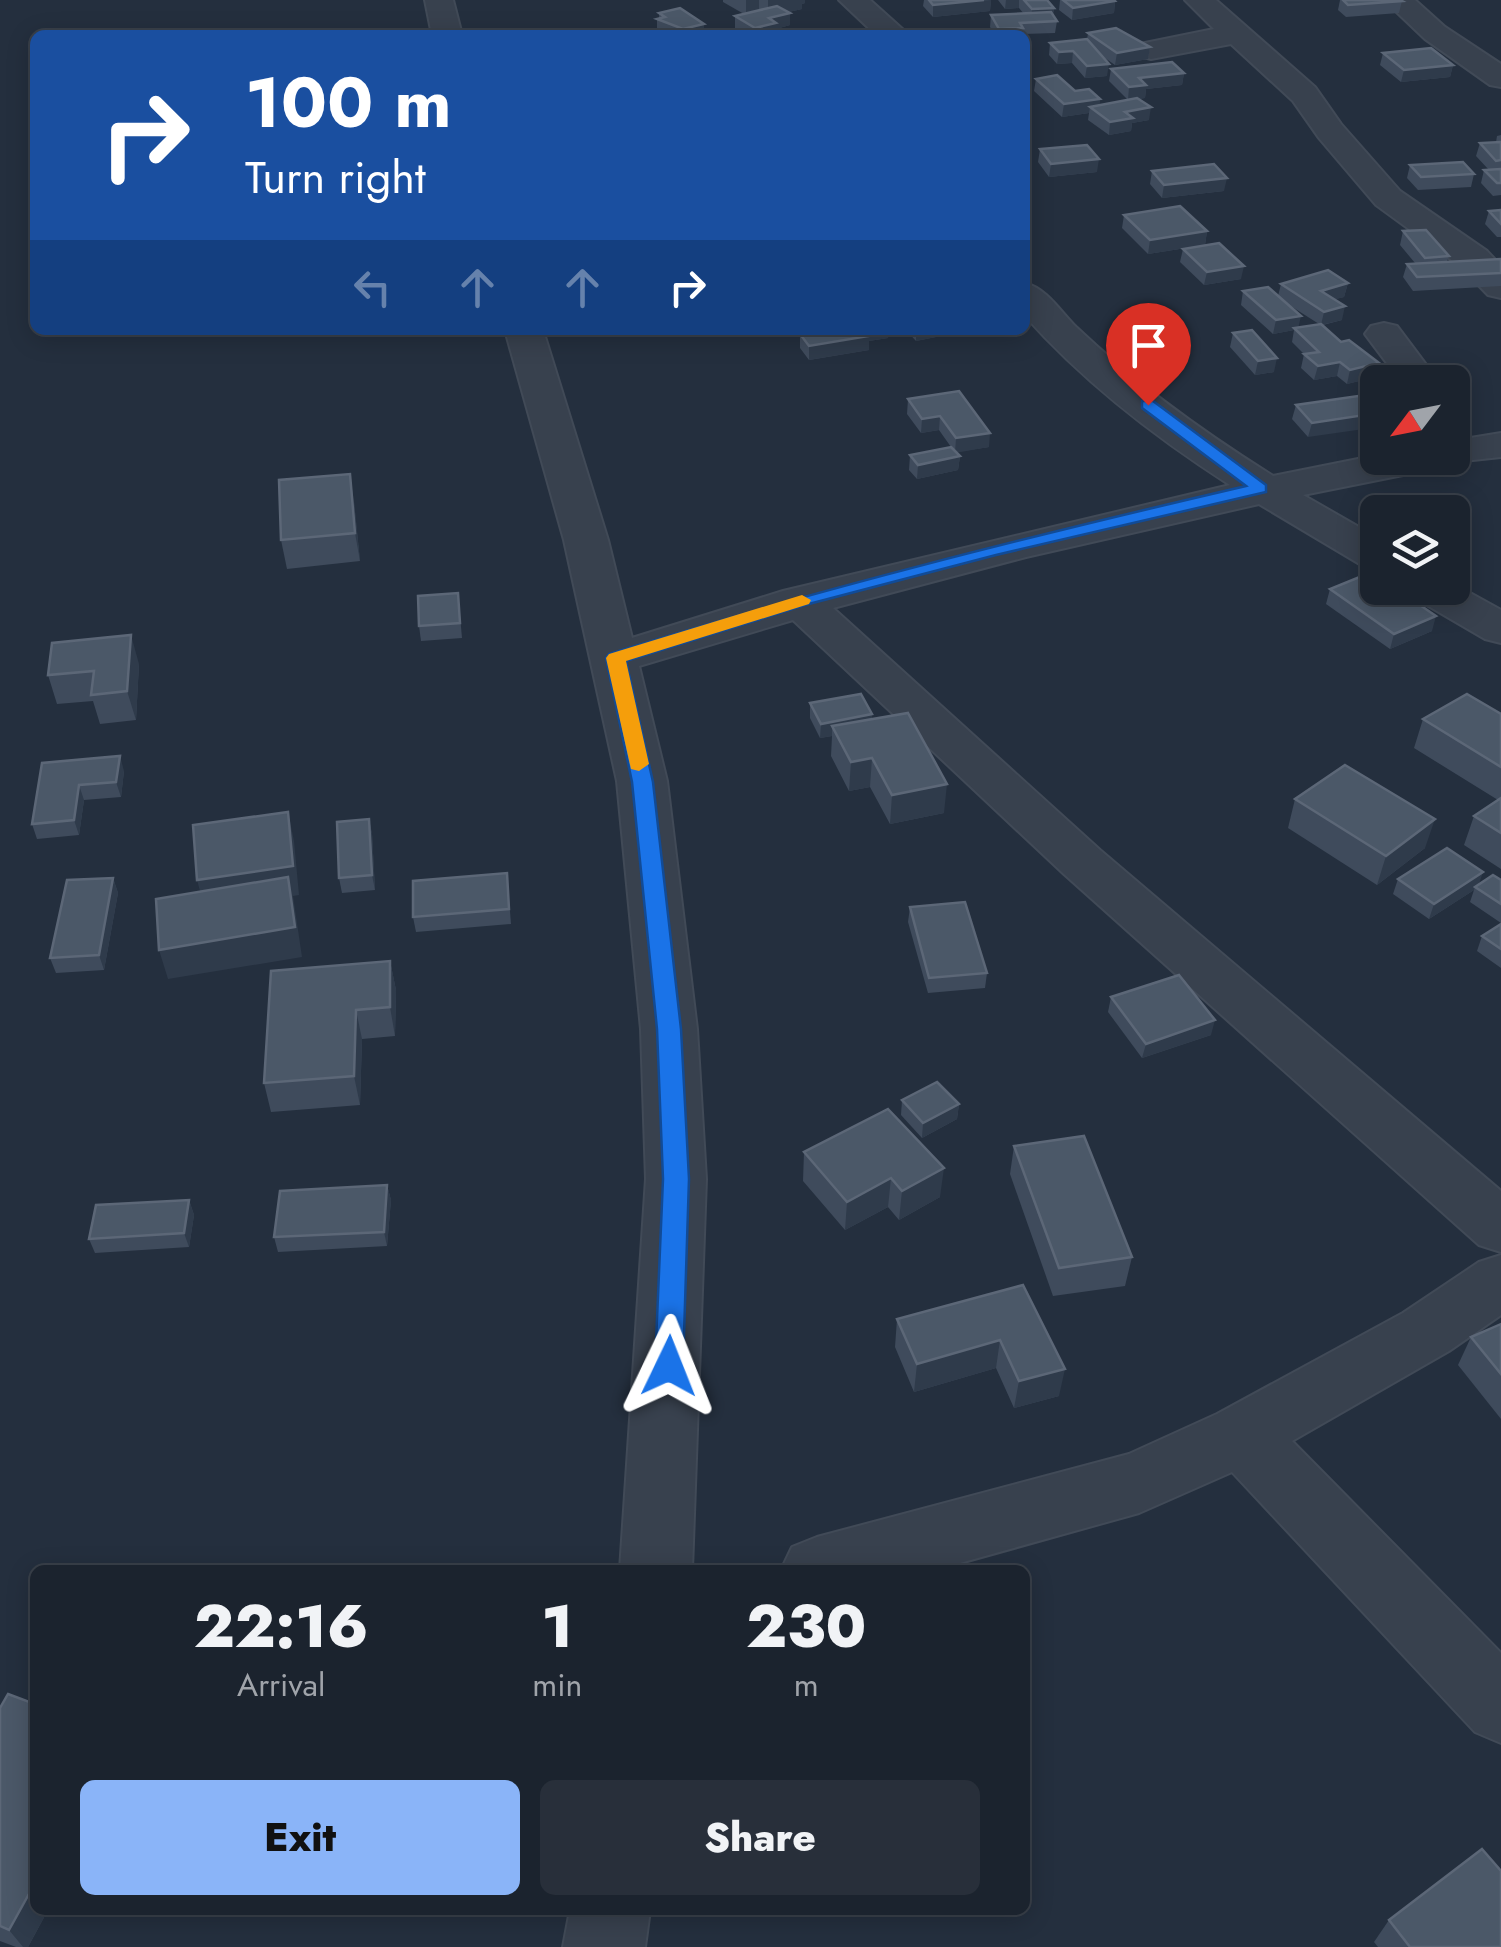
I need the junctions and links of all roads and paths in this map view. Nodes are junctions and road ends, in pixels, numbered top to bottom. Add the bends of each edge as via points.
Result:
1 (440, 0) edge
2 (853, 0) edge
3 (1199, 0) edge
4 (1398, 0) edge
5 (446, 30) edge
6 (888, 30) edge
7 (1236, 34) junction
8 (1150, 50) edge
9 (1501, 78) edge
10 (1501, 287) edge
11 (1030, 300) edge
12 (1384, 334) dead end
13 (525, 335) edge
14 (1407, 365) edge
15 (1360, 468) edge
16 (1260, 488) junction
17 (1360, 546) edge
18 (799, 601) junction
19 (1458, 605) edge
20 (1501, 630) edge
21 (616, 658) junction
22 (1501, 1227) edge
23 (1501, 1281) edge
24 (1241, 1434) junction
25 (656, 1565) edge
26 (834, 1565) edge
27 (1501, 1706) edge
28 (609, 1915) edge
29 (604, 1947) edge

1 - 5 street
2 - 6 street
3 - 7 street
4 - 9 street
7 - 8 street
7 - 10 street via 1304,94 1388,198 1474,259
11 - 16 street via 1054,328 1148,405
12 - 14 street
13 - 21 street
15 - 16 street
16 - 17 street
16 - 18 street
18 - 21 street
18 - 22 street via 1082,862
19 - 20 street
21 - 25 street via 642,782 669,1029 675,1160
23 - 24 street via 1426,1332
24 - 26 street via 1140,1482
24 - 27 street
28 - 29 street

